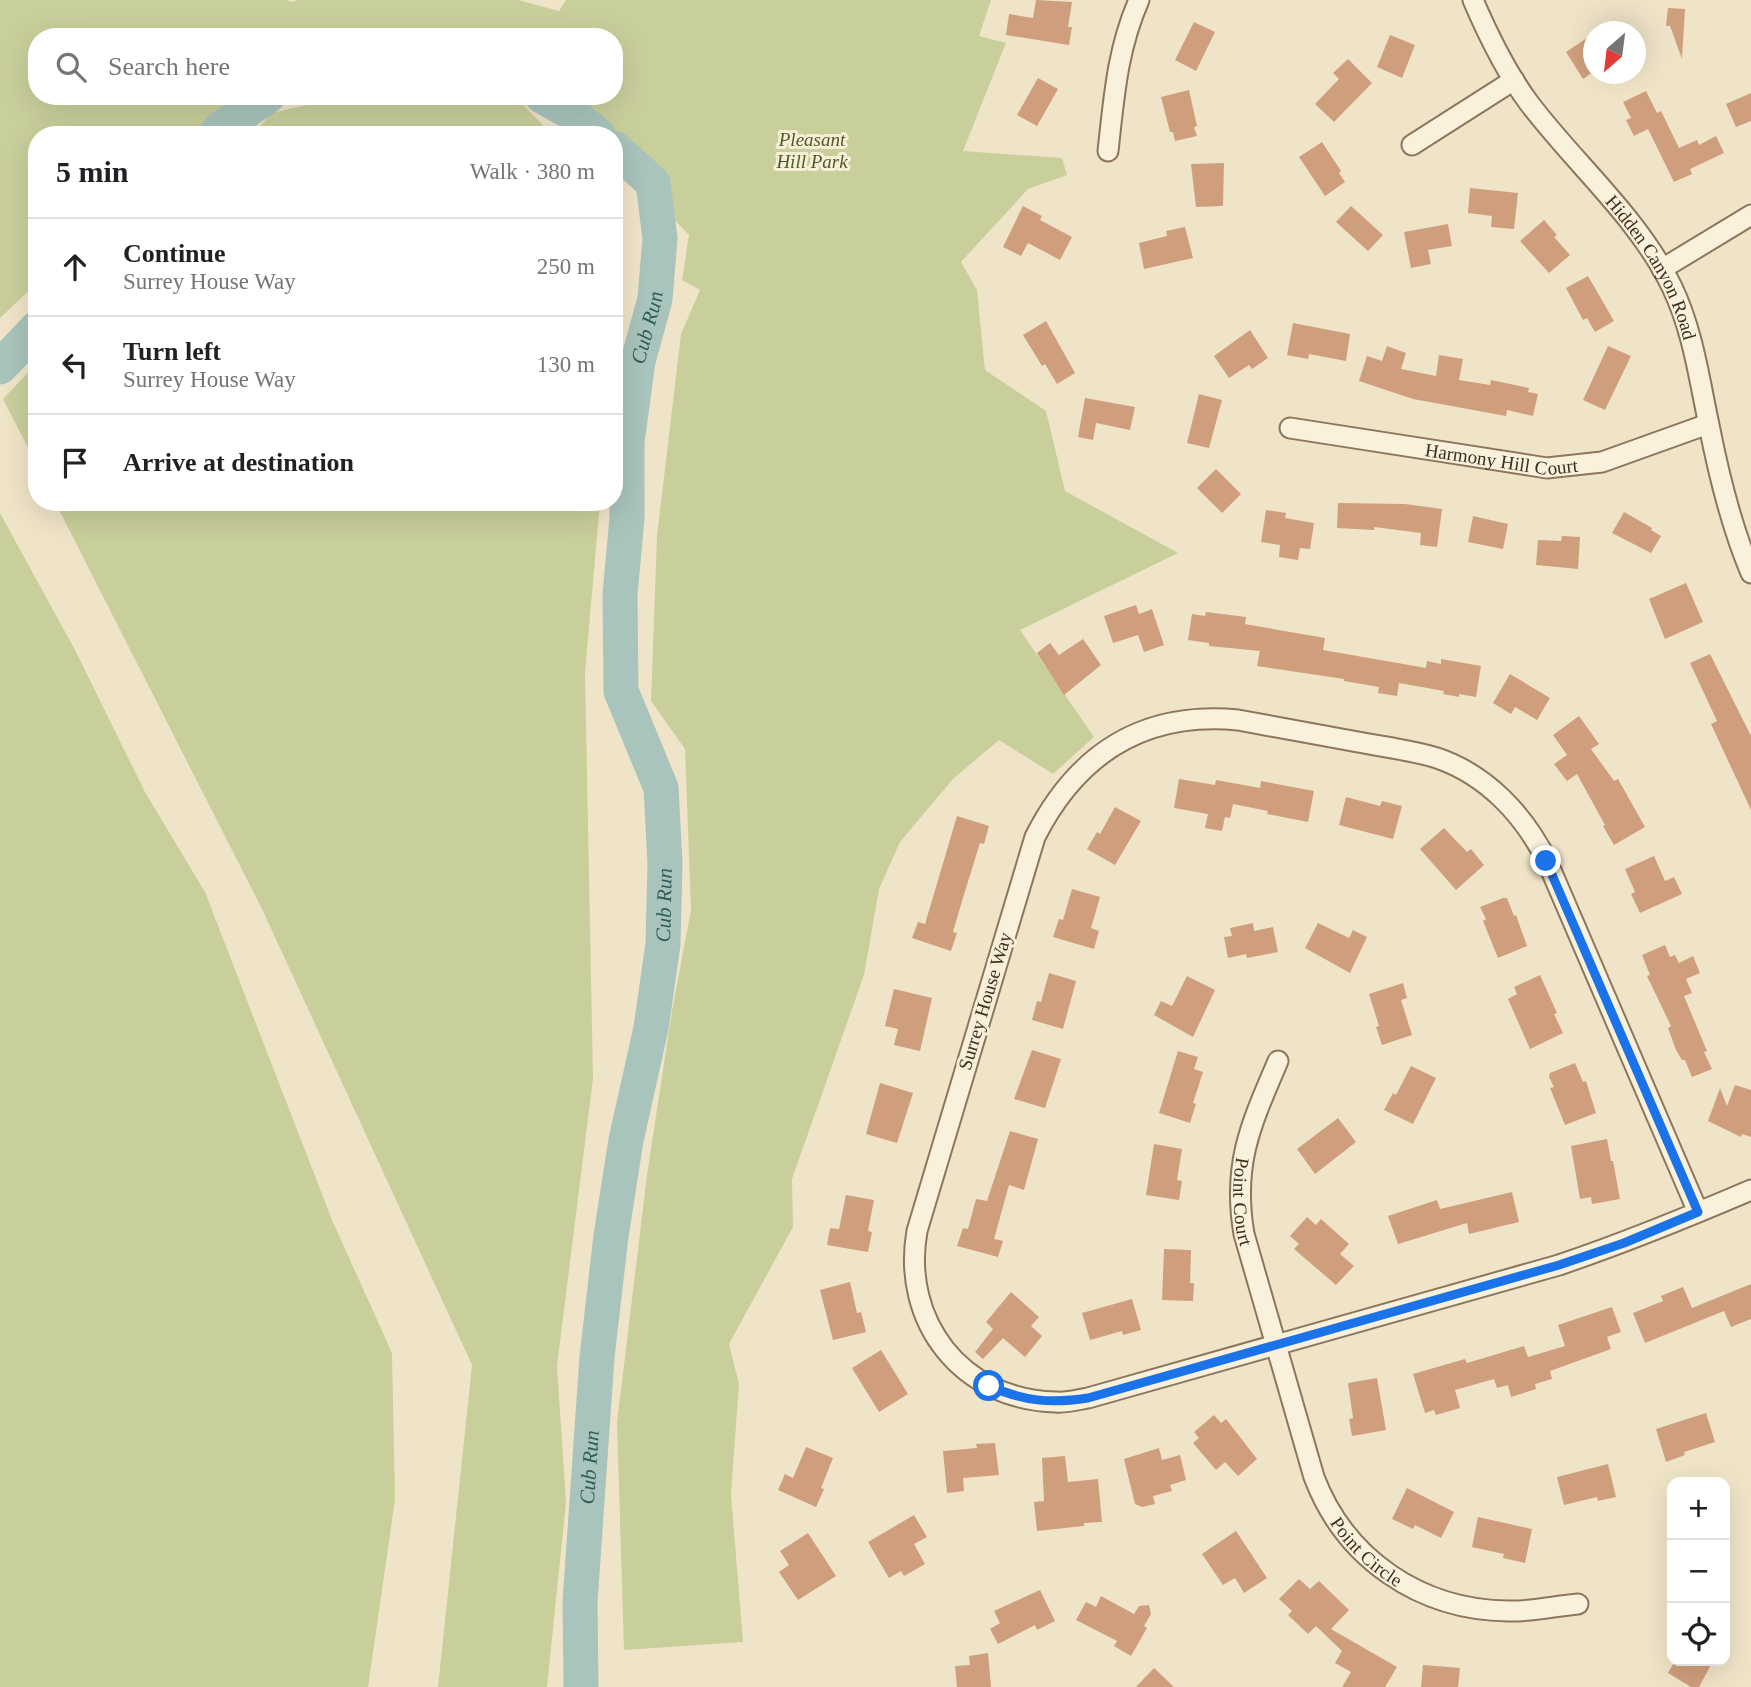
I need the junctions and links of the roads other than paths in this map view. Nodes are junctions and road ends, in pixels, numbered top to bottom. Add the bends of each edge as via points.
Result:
1 (1139, 0) edge
2 (1473, 0) edge
3 (1514, 80) junction
4 (1412, 145) dead end
5 (1108, 151) dead end
6 (1751, 215) edge
7 (1662, 269) junction
8 (1708, 424) junction
9 (1290, 428) dead end
10 (1751, 573) edge
11 (1278, 1061) dead end
12 (1751, 1190) edge
13 (1698, 1212) junction
14 (1276, 1345) junction
15 (1578, 1604) dead end

1 - 5 street via 1119,55
2 - 3 street, Hidden Canyon Road
3 - 4 street
3 - 7 street, Hidden Canyon Road
6 - 7 street
7 - 8 street, Hidden Canyon Road via 1698,363
8 - 9 street, Harmony Hill Court via 1602,462 1548,468
8 - 10 street, Hidden Canyon Road via 1725,497
11 - 14 street, Point Court via 1251,1123 1239,1190 1244,1234
12 - 13 street, Surrey House Way
13 - 14 street, Surrey House Way via 1559,1265
13 - 14 street, Surrey House Way via 1541,850 1501,797 1440,759 1407,751 1217,718 1171,722 1145,730 1122,740 1080,771 1054,802 1035,837 917,1231 917,1292 939,1342 954,1360 989,1386 1035,1401 1088,1398
14 - 15 street, Point Circle via 1322,1499 1342,1530 1371,1561 1414,1590 1462,1606 1510,1611

